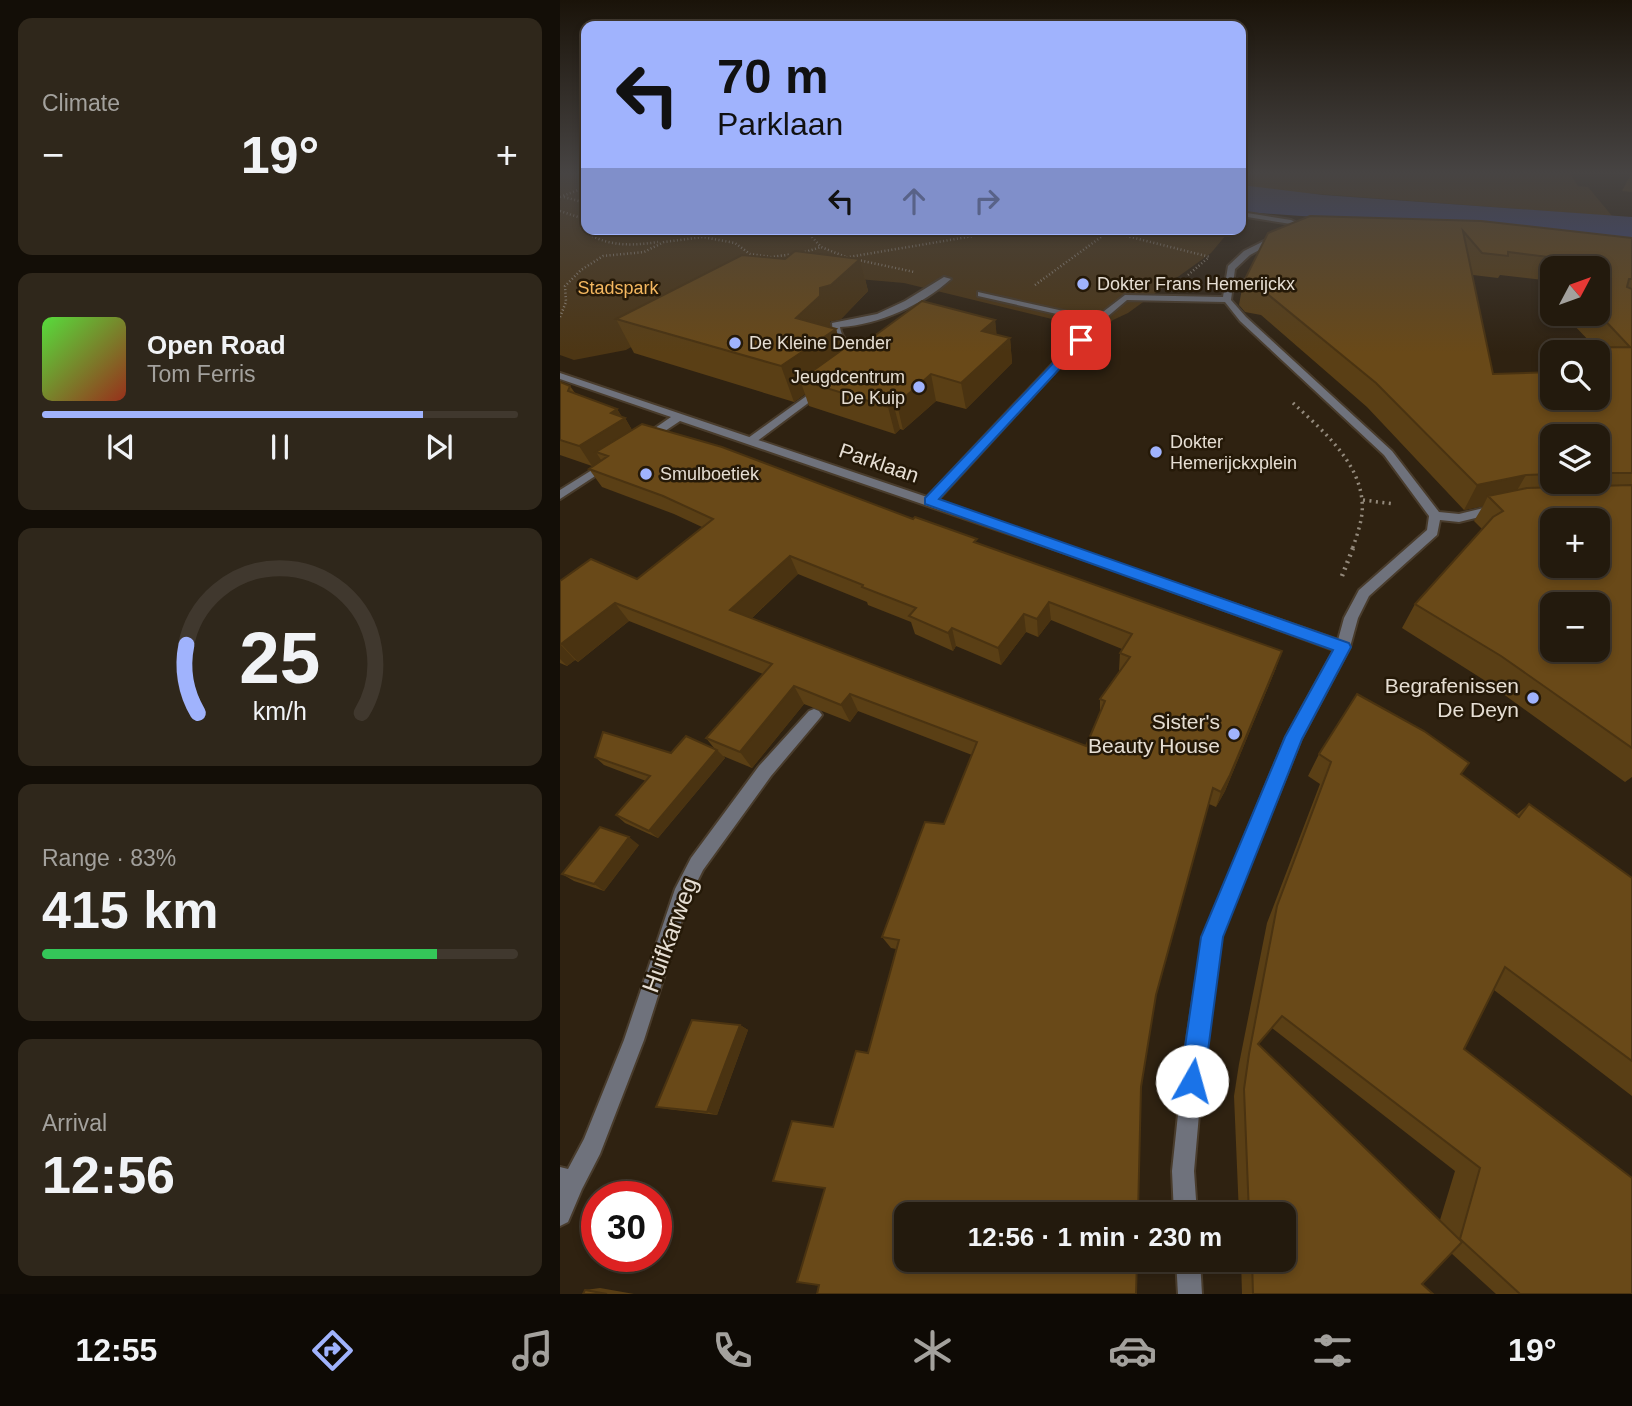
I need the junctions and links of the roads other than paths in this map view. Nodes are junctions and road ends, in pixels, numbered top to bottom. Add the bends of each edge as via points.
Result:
1 (1287, 234) edge
2 (947, 279) road end
3 (981, 295) dead end
4 (1227, 300) junction
5 (1097, 321) junction
6 (857, 363) edge
7 (560, 376) edge
8 (836, 379) edge
9 (680, 416) junction
10 (752, 440) junction
11 (636, 445) edge
12 (615, 459) edge
13 (560, 495) edge
14 (930, 501) junction
15 (1512, 506) edge
16 (1435, 516) junction
17 (1343, 647) junction
18 (814, 715) dead end
19 (566, 1180) edge
20 (1184, 1202) edge
21 (560, 1214) edge
22 (1189, 1272) edge
23 (1190, 1294) edge

1 - 4 street via 1236,262
2 - 6 street via 871,320 835,325 837,337 867,356
3 - 5 street
4 - 5 street via 1125,297
4 - 16 street via 1388,453
5 - 14 street
7 - 9 street, Parklaan
8 - 10 street
9 - 10 street, Parklaan
9 - 11 street
10 - 14 street, Parklaan
12 - 13 street
14 - 17 street, Parklaan
15 - 16 street via 1459,518
16 - 17 street via 1433,532 1364,593
17 - 20 street via 1294,737 1212,937 1192,1071
18 - 19 street, Huifkarweg via 765,771 696,864 592,1146
19 - 21 street, Huifkarweg
22 - 23 street

